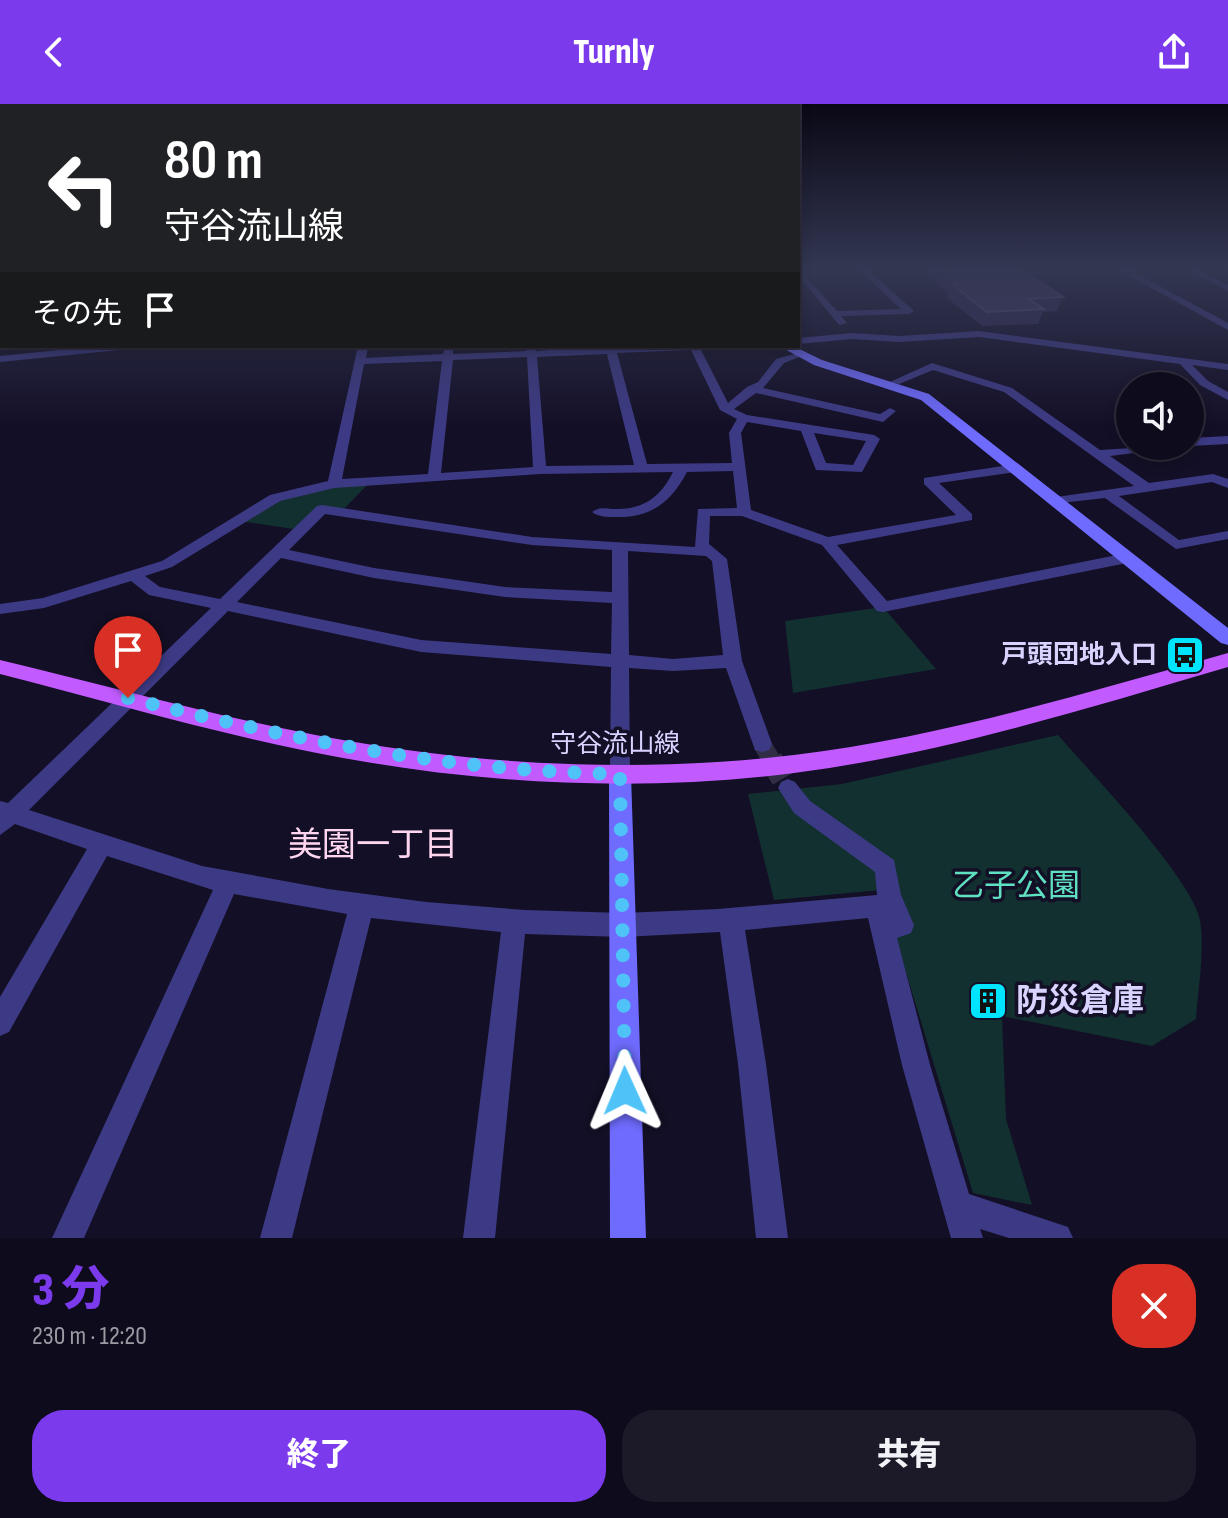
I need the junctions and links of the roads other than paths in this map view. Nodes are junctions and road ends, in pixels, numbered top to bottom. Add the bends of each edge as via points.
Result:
1 (840, 321) edge
2 (852, 336) junction
3 (800, 346) edge
4 (109, 348) edge
5 (363, 348) edge
6 (611, 348) edge
7 (695, 348) edge
8 (793, 348) edge
9 (797, 348) edge
10 (531, 350) edge
11 (448, 352) edge
12 (0, 359) edge
13 (360, 361) junction
14 (1185, 364) junction
15 (1228, 367) edge
16 (895, 382) junction
17 (751, 389) junction
18 (1228, 397) edge
19 (726, 410) junction
20 (890, 411) dead end
21 (744, 418) junction
22 (806, 429) junction
23 (1228, 440) edge
24 (1204, 441) edge
25 (1116, 452) edge
26 (1098, 454) junction
27 (641, 466) junction
28 (683, 466) junction
29 (738, 467) junction
30 (1016, 468) junction
31 (540, 470) junction
32 (434, 476) junction
33 (334, 484) junction
34 (1228, 484) edge
35 (1145, 487) junction
36 (1107, 493) junction
37 (1056, 501) junction
38 (599, 512) dead end
39 (744, 512) junction
40 (1228, 535) edge
41 (827, 542) junction
42 (620, 546) junction
43 (710, 552) junction
44 (279, 553) junction
45 (1127, 558) junction
46 (135, 576) junction
47 (619, 598) junction
48 (223, 606) junction
49 (0, 609) edge
50 (1228, 638) edge
51 (1228, 660) edge
52 (620, 661) junction
53 (733, 661) junction
54 (0, 667) edge
55 (128, 698) junction
56 (762, 744) tunnel mouth
57 (620, 774) junction
58 (788, 788) tunnel mouth
59 (4, 816) edge
60 (101, 845) junction
61 (228, 882) junction
62 (362, 904) junction
63 (731, 921) junction
64 (514, 922) junction
65 (623, 925) junction
66 (884, 929) junction
67 (0, 1023) edge
68 (959, 1206) junction
69 (68, 1238) edge
70 (276, 1238) edge
71 (479, 1238) edge
72 (628, 1238) edge
73 (772, 1238) edge
74 (967, 1238) edge
75 (1057, 1238) edge

1 - 2 street
2 - 3 street
2 - 14 street via 1017,337
4 - 12 street
5 - 13 street
6 - 10 street
6 - 27 street
7 - 19 street
8 - 17 street via 762,384
9 - 16 street
10 - 11 street
10 - 31 street
11 - 13 street
11 - 32 street
13 - 33 street
14 - 15 street
14 - 18 street
16 - 26 street via 932,366 1008,390
16 - 30 street via 925,397
17 - 19 street
17 - 20 street via 883,418
19 - 21 street
21 - 22 street
21 - 29 street via 735,433
22 - 22 street via 820,431 874,439 857,469 821,467
23 - 24 street
25 - 26 street
26 - 35 street
27 - 28 street
27 - 31 street
28 - 29 street
28 - 38 street via 669,495 650,509
29 - 39 street
30 - 37 street
30 - 41 street via 929,481 967,517
31 - 32 street
32 - 33 street
33 - 46 street via 275,498 182,556
34 - 35 street via 1213,478
35 - 36 street
36 - 37 street
36 - 40 street via 1176,545
37 - 45 street
39 - 41 street
39 - 43 street via 703,512 701,545
41 - 45 street via 883,607
42 - 43 street
42 - 44 street via 466,534 322,509
42 - 47 street
43 - 53 street via 719,559
44 - 47 street via 505,592
44 - 48 street
45 - 50 street
46 - 48 street via 155,591
46 - 49 street via 44,603
47 - 52 street
48 - 52 street via 421,646
48 - 55 street
51 - 57 main road, 守谷流山線 via 892,748 785,765
52 - 53 street
52 - 57 street
53 - 56 street
54 - 55 main road, 守谷流山線
55 - 57 main road, 守谷流山線 via 391,757
55 - 59 street
57 - 65 street
58 - 66 street via 802,807 886,867 889,895 902,925
59 - 60 street
60 - 61 street
60 - 67 street
61 - 62 street
61 - 69 street
62 - 64 street
62 - 70 street
63 - 65 street
63 - 66 street via 877,906
63 - 73 street
64 - 65 street
64 - 71 street
65 - 72 street
66 - 68 street via 916,1065
68 - 74 street
68 - 75 street

